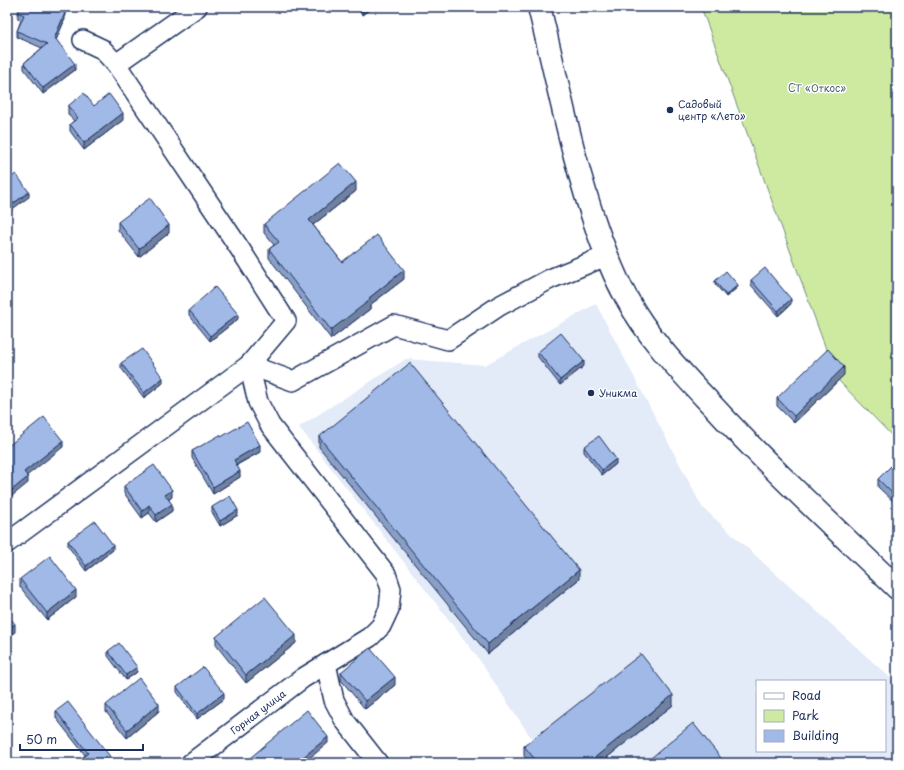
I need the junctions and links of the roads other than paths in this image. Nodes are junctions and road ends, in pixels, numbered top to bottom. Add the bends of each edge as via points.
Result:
1 (197, 7) edge
2 (539, 7) edge
3 (83, 40) dead end
4 (116, 64) junction
5 (606, 256) junction
6 (248, 365) junction
7 (7, 543) edge
8 (897, 588) edge
9 (326, 664) junction
10 (191, 763) edge
11 (378, 763) edge

1 - 4 street
2 - 5 main road via 574,157
3 - 4 street via 102,49
4 - 6 street via 286,321
5 - 6 street via 550,279 506,302 448,340 394,325 293,382
5 - 8 main road via 626,297 649,335 675,366 735,431
6 - 7 street
6 - 9 street, Горная улица via 258,402 270,425 386,574 391,590 389,609 381,626 370,637
9 - 10 street, Горная улица via 303,678
9 - 11 street via 334,700 345,721

